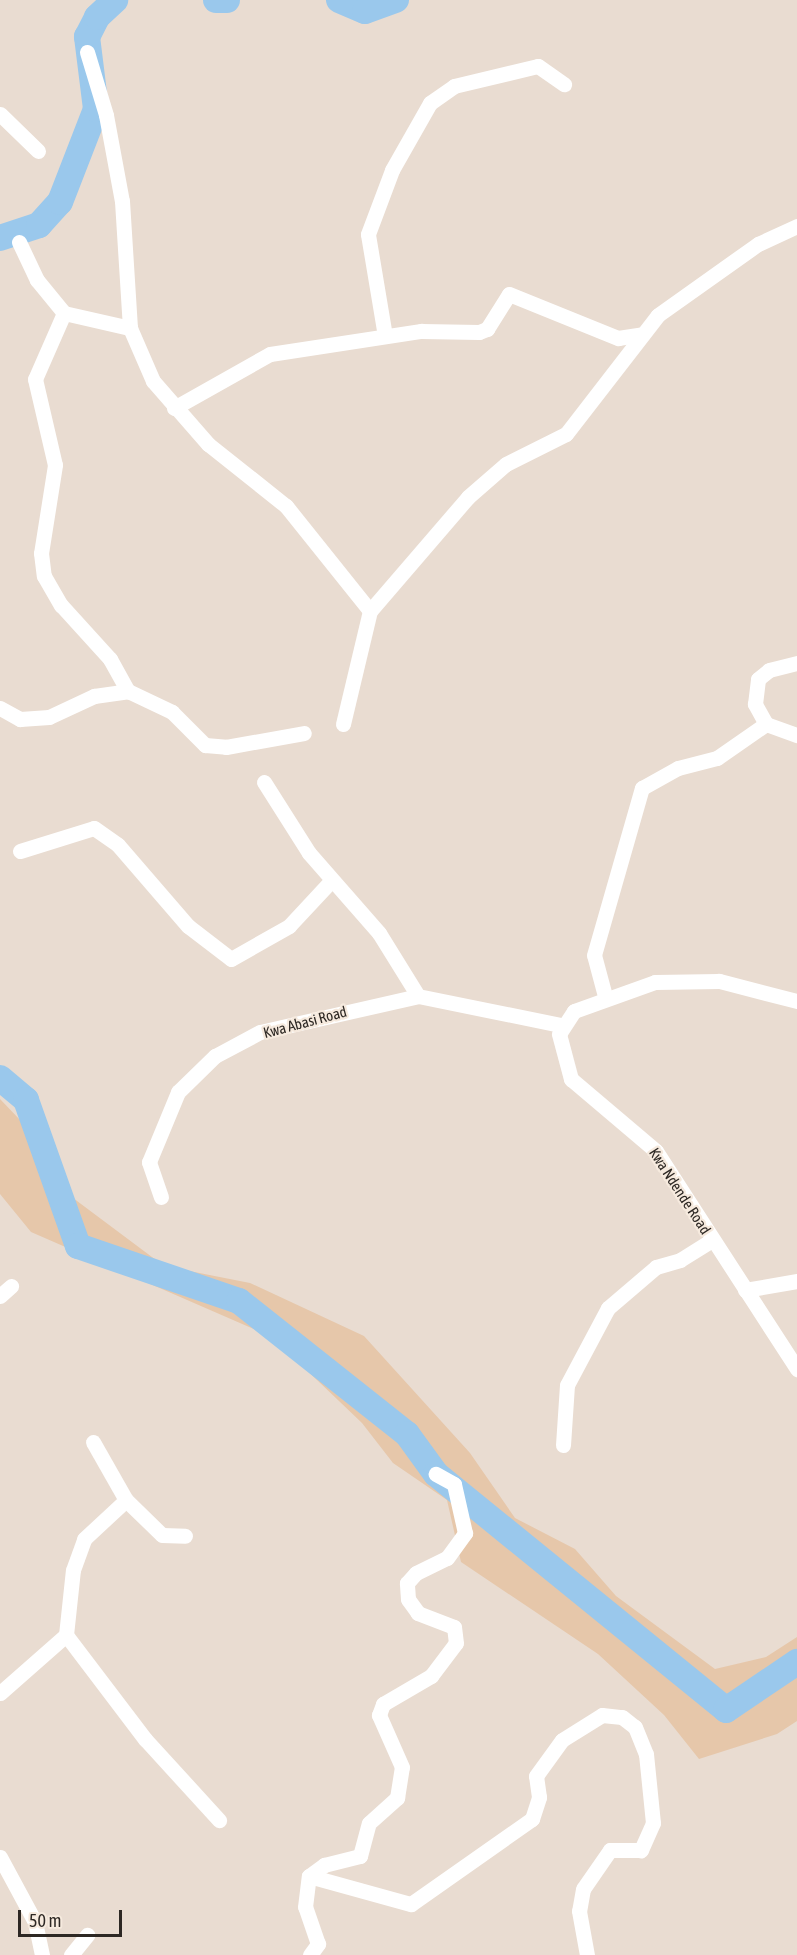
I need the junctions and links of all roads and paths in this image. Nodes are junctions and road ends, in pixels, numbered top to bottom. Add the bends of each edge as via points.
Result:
1 (87, 52) dead end
2 (564, 84) dead end
3 (0, 114) edge
4 (38, 151) dead end
5 (797, 226) edge
6 (19, 242) dead end
7 (64, 313) junction
8 (130, 328) junction
9 (643, 334) junction
10 (385, 336) junction
11 (174, 408) junction
12 (370, 611) junction
13 (797, 663) edge
14 (128, 691) junction
15 (0, 708) edge
16 (343, 724) dead end
17 (766, 724) junction
18 (304, 733) dead end
19 (797, 735) edge
20 (264, 782) dead end
21 (20, 851) dead end
22 (331, 881) junction
23 (418, 996) junction
24 (605, 996) junction
25 (797, 1001) edge
26 (561, 1025) junction
27 (161, 1197) dead end
28 (712, 1240) junction
29 (797, 1281) edge
30 (745, 1290) junction
31 (797, 1369) edge
32 (93, 1442) dead end
33 (563, 1445) dead end
34 (436, 1474) dead end
35 (126, 1500) junction
36 (185, 1536) dead end
37 (66, 1635) junction
38 (0, 1693) edge
39 (219, 1820) dead end
40 (0, 1857) edge
41 (309, 1876) junction
42 (87, 1935) dead end
43 (42, 1955) edge
44 (71, 1955) edge
45 (310, 1955) edge
46 (587, 1955) edge

1 - 8 street via 106,115 122,201
2 - 10 street via 538,66 454,86 430,103 392,170 368,234
3 - 4 street
5 - 9 street via 758,244 697,286 658,315
6 - 7 street via 37,280
7 - 8 street
7 - 14 street via 35,379 55,465 42,553 44,576 61,605 110,659
8 - 11 street via 153,381
9 - 10 street via 630,338 602,333 509,294 487,329 479,332
9 - 12 street via 566,434 506,464 468,497
10 - 11 street via 255,359
11 - 12 street via 208,444 286,506
12 - 16 street
13 - 17 street via 769,670 758,679 755,704
14 - 15 street via 94,696 50,717 20,719
14 - 18 street via 172,712 205,745 226,747
17 - 19 street
17 - 24 street via 717,758 678,768 642,788 594,955
20 - 22 street
21 - 22 street via 94,828 118,845 188,926 231,959 289,926
22 - 23 street via 380,933
23 - 26 street, Kwa Abasi Road
23 - 27 street, Kwa Abasi Road via 260,1032 215,1056 178,1092 149,1161
24 - 25 street via 655,982 719,981
24 - 26 street via 574,1011
26 - 28 street, Kwa Ndende Road via 561,1055 571,1079 656,1151
28 - 30 street, Kwa Ndende Road
28 - 33 street via 680,1260 656,1267 608,1308 567,1385
29 - 30 street
30 - 31 street, Kwa Ndende Road
32 - 35 street
34 - 41 street via 454,1484 465,1533 447,1558 416,1573 407,1583 408,1599 418,1613 454,1627 456,1643 431,1677 383,1704 379,1716 402,1767 392,1808 369,1823 360,1856 324,1864
35 - 36 street via 162,1535
35 - 37 street via 84,1539 73,1570
37 - 38 street
37 - 39 street via 165,1763
40 - 43 street via 34,1922
41 - 45 street via 305,1907 318,1944
41 - 46 street via 411,1904 532,1819 539,1797 536,1776 562,1740 602,1715 622,1717 635,1727 646,1754 653,1823 641,1850 610,1850 583,1889 579,1911
42 - 44 street

